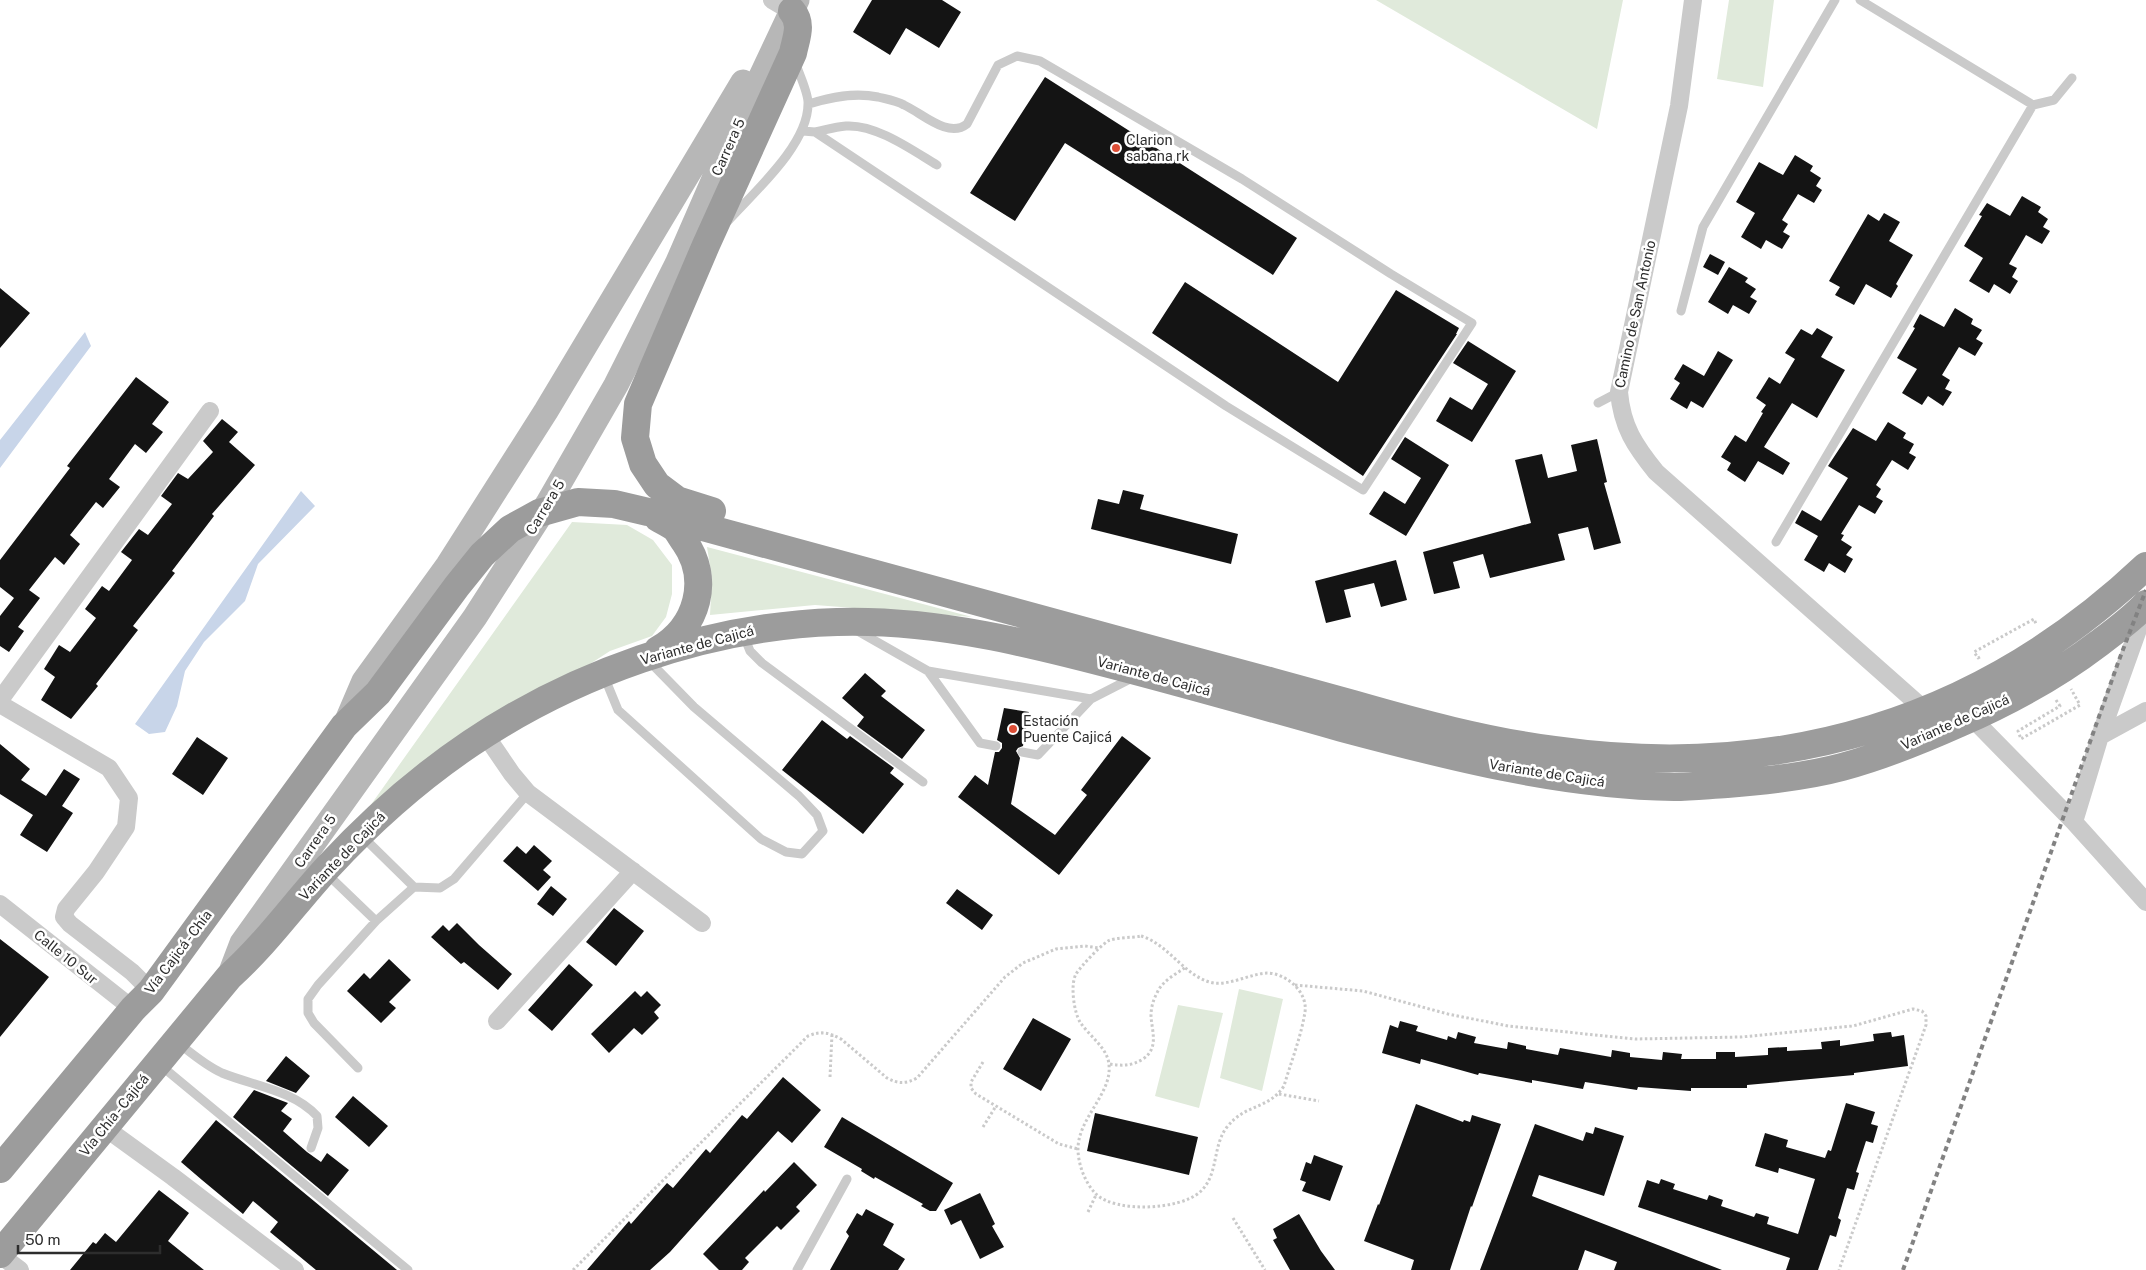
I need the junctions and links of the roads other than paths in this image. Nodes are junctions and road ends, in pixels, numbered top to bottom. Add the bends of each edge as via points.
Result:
1 (1693, 0) edge
2 (1835, 0) edge
3 (1860, 0) edge
4 (789, 4) edge
5 (793, 53) junction
6 (2072, 78) dead end
7 (809, 104) junction
8 (2033, 106) junction
9 (803, 131) junction
10 (815, 132) junction
11 (937, 165) dead end
12 (706, 245) junction
13 (1680, 312) dead end
14 (1619, 392) junction
15 (1598, 403) dead end
16 (210, 411) dead end
17 (648, 512) junction
18 (1776, 542) dead end
19 (834, 562) junction
20 (2146, 566) edge
21 (2146, 605) edge
22 (840, 622) junction
23 (742, 631) junction
24 (645, 657) junction
25 (928, 671) junction
26 (602, 673) junction
27 (1142, 673) junction
28 (1091, 699) junction
29 (0, 700) edge
30 (0, 704) edge
31 (1926, 711) junction
32 (2146, 711) edge
33 (1972, 718) junction
34 (344, 726) junction
35 (484, 733) junction
36 (2100, 736) junction
37 (996, 746) dead end
38 (1022, 752) dead end
39 (923, 782) dead end
40 (528, 793) junction
41 (2074, 822) junction
42 (360, 834) junction
43 (324, 871) junction
44 (632, 871) junction
45 (414, 887) junction
46 (2146, 902) edge
47 (0, 904) edge
48 (376, 921) junction
49 (702, 923) dead end
50 (229, 977) junction
51 (142, 1000) junction
52 (497, 1021) dead end
53 (175, 1041) junction
54 (157, 1063) junction
55 (358, 1068) dead end
56 (104, 1127) junction
57 (311, 1148) dead end
58 (0, 1169) edge
59 (847, 1179) dead end
60 (0, 1254) edge
61 (20, 1270) edge
62 (295, 1270) edge
63 (408, 1270) edge
64 (797, 1270) edge

1 - 14 street, Camino de San Antonio via 1679,106
2 - 13 lane via 1703,227
3 - 8 lane
4 - 5 highway via 798,17 799,27
4 - 34 main road, Carrera 5 via 546,411 448,565 364,681
4 - 50 main road, Carrera 5 via 676,264 587,436 475,617 242,943
5 - 7 lane
5 - 12 highway
6 - 8 lane via 2054,100
7 - 9 lane
7 - 10 lane via 848,95 878,97 903,104 952,129 960,129 967,124 998,65 1017,56 1040,61 1242,179 1472,323 1363,490 1218,401
8 - 18 lane
9 - 10 lane
9 - 12 lane via 780,164
10 - 11 lane via 847,126 866,129 896,141
12 - 19 highway via 638,404 635,438 643,464 657,485 677,500 782,532
14 - 15 lane
14 - 31 street, Camino de San Antonio via 1626,428 1656,472
16 - 29 street
17 - 19 highway, Variante de Cajicá
17 - 24 highway via 675,528 693,554 699,585 692,616 678,635
17 - 34 highway, Variante de Cajicá via 614,504 578,502 539,513 510,529 482,555 457,586 378,693
19 - 31 highway, Variante de Cajicá via 1409,720 1554,750 1663,760 1722,757 1783,750 1867,732
20 - 31 highway, Variante de Cajicá via 2110,601 2061,637 1986,683
21 - 33 highway, Variante de Cajicá via 2113,633 2042,682
21 - 36 street
22 - 23 highway, Variante de Cajicá
22 - 25 lane
22 - 27 highway, Variante de Cajicá via 943,629 1003,638
23 - 24 highway, Variante de Cajicá
23 - 39 lane via 750,651 762,663
24 - 26 highway, Variante de Cajicá
24 - 26 lane via 694,707 800,796 817,816 823,831 802,854 786,852 761,839 618,710
25 - 28 lane
25 - 37 lane via 980,743
26 - 35 highway, Variante de Cajicá
27 - 28 lane
27 - 33 highway, Variante de Cajicá via 1522,772 1679,787 1754,781 1839,768 1916,743
28 - 38 lane via 1038,755
30 - 51 street via 109,768 129,798 126,827 66,909 64,917 132,972
32 - 36 street
33 - 41 street
34 - 51 highway, Vía Cajicá - Chía
35 - 40 street
35 - 42 highway, Variante de Cajicá via 440,763
36 - 41 street
40 - 44 street
40 - 45 lane via 447,885 440,888
41 - 46 street
42 - 43 highway, Variante de Cajicá
42 - 45 lane
43 - 48 lane
43 - 50 highway, Variante de Cajicá via 254,954
44 - 49 street
44 - 52 street
45 - 48 lane
47 - 51 street, Calle 10 Sur
48 - 55 lane via 308,999 308,1012 314,1023
50 - 53 highway, Vía Chía - Cajicá
51 - 58 highway, Vía Cajicá - Chía
53 - 54 highway, Vía Chía - Cajicá
53 - 57 lane via 221,1072 290,1096 310,1108 318,1116
54 - 56 highway, Vía Chía - Cajicá
54 - 63 lane
56 - 60 highway, Vía Chía - Cajicá
56 - 62 street
59 - 64 lane
60 - 61 street

